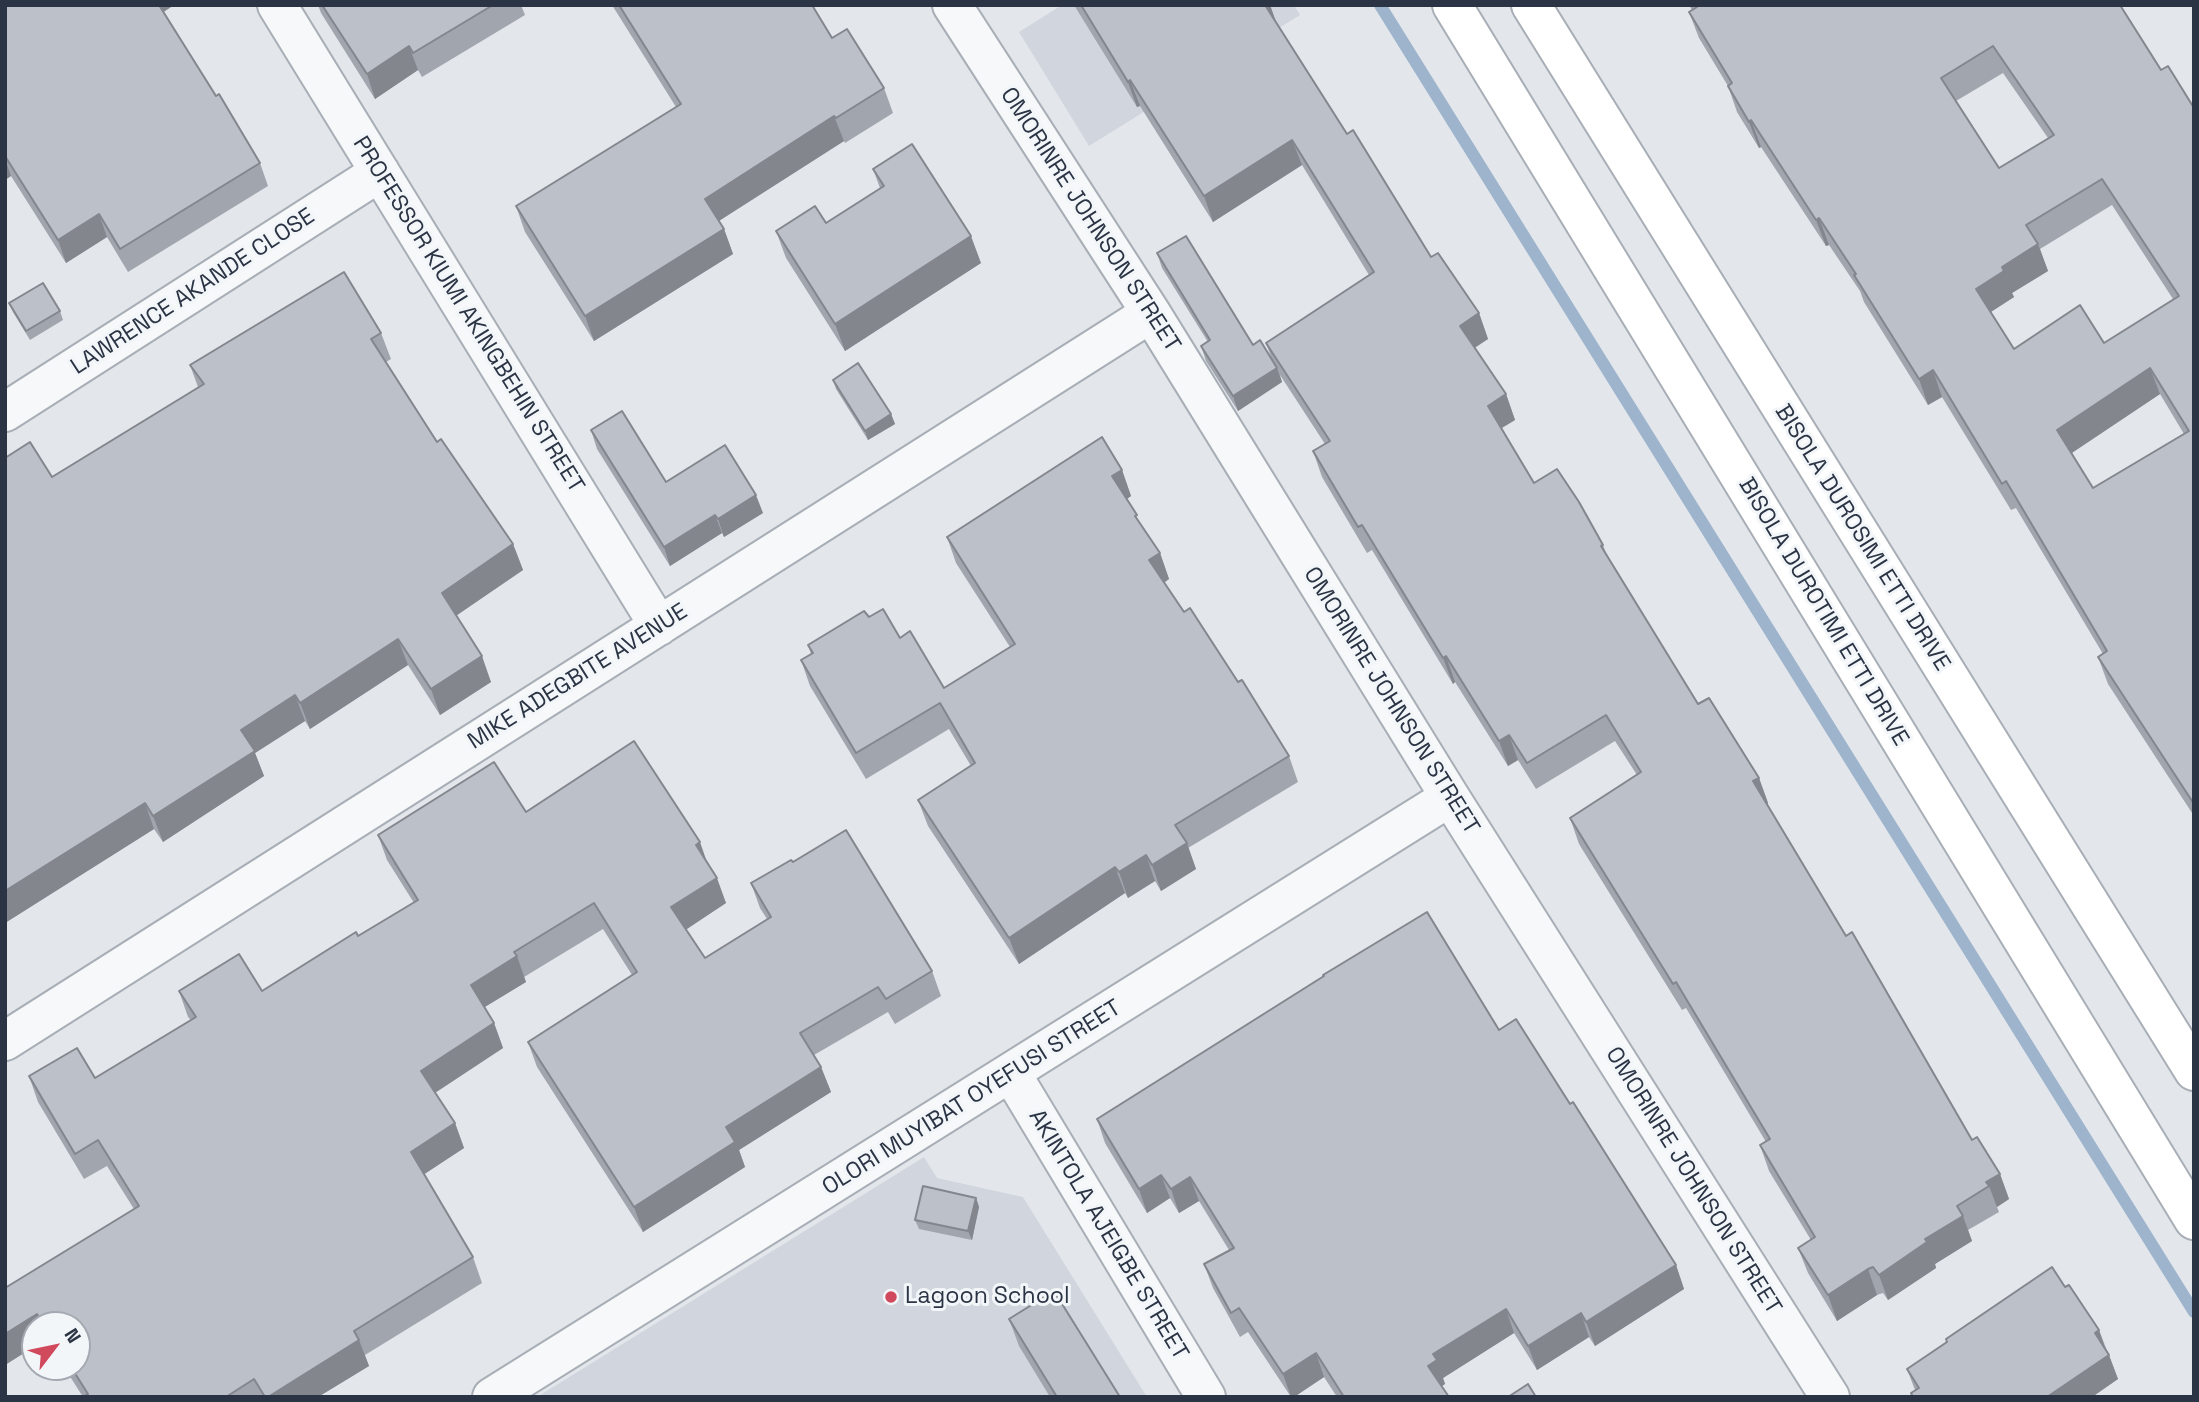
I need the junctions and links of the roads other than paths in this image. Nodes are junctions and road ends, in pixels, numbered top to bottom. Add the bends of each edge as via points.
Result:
1 (277, 5) edge
2 (952, 5) edge
3 (1452, 5) edge
4 (1531, 5) edge
5 (380, 172) junction
6 (1151, 313) junction
7 (5, 412) edge
8 (659, 626) junction
9 (1450, 797) junction
10 (5, 1041) edge
11 (2194, 1071) edge
12 (1011, 1073) junction
13 (2194, 1220) edge
14 (492, 1397) edge
15 (1206, 1397) edge
16 (1830, 1397) edge

1 - 5 street, PROFESSOR KIUMI AKINGBEHIN STREET
2 - 6 street, OMORINRE JOHNSON STREET
3 - 13 main road, BISOLA DUROTIMI ETTI DRIVE
4 - 11 main road, BISOLA DUROSIMI ETTI DRIVE
5 - 7 street, LAWRENCE AKANDE CLOSE
5 - 8 street, PROFESSOR KIUMI AKINGBEHIN STREET
6 - 8 street, MIKE ADEGBITE AVENUE
6 - 9 street, OMORINRE JOHNSON STREET
8 - 10 street, MIKE ADEGBITE AVENUE
9 - 12 street, OLORI MUYIBAT OYEFUSI STREET
9 - 16 street, OMORINRE JOHNSON STREET
12 - 14 street, OLORI MUYIBAT OYEFUSI STREET
12 - 15 street, AKINTOLA AJEIGBE STREET

